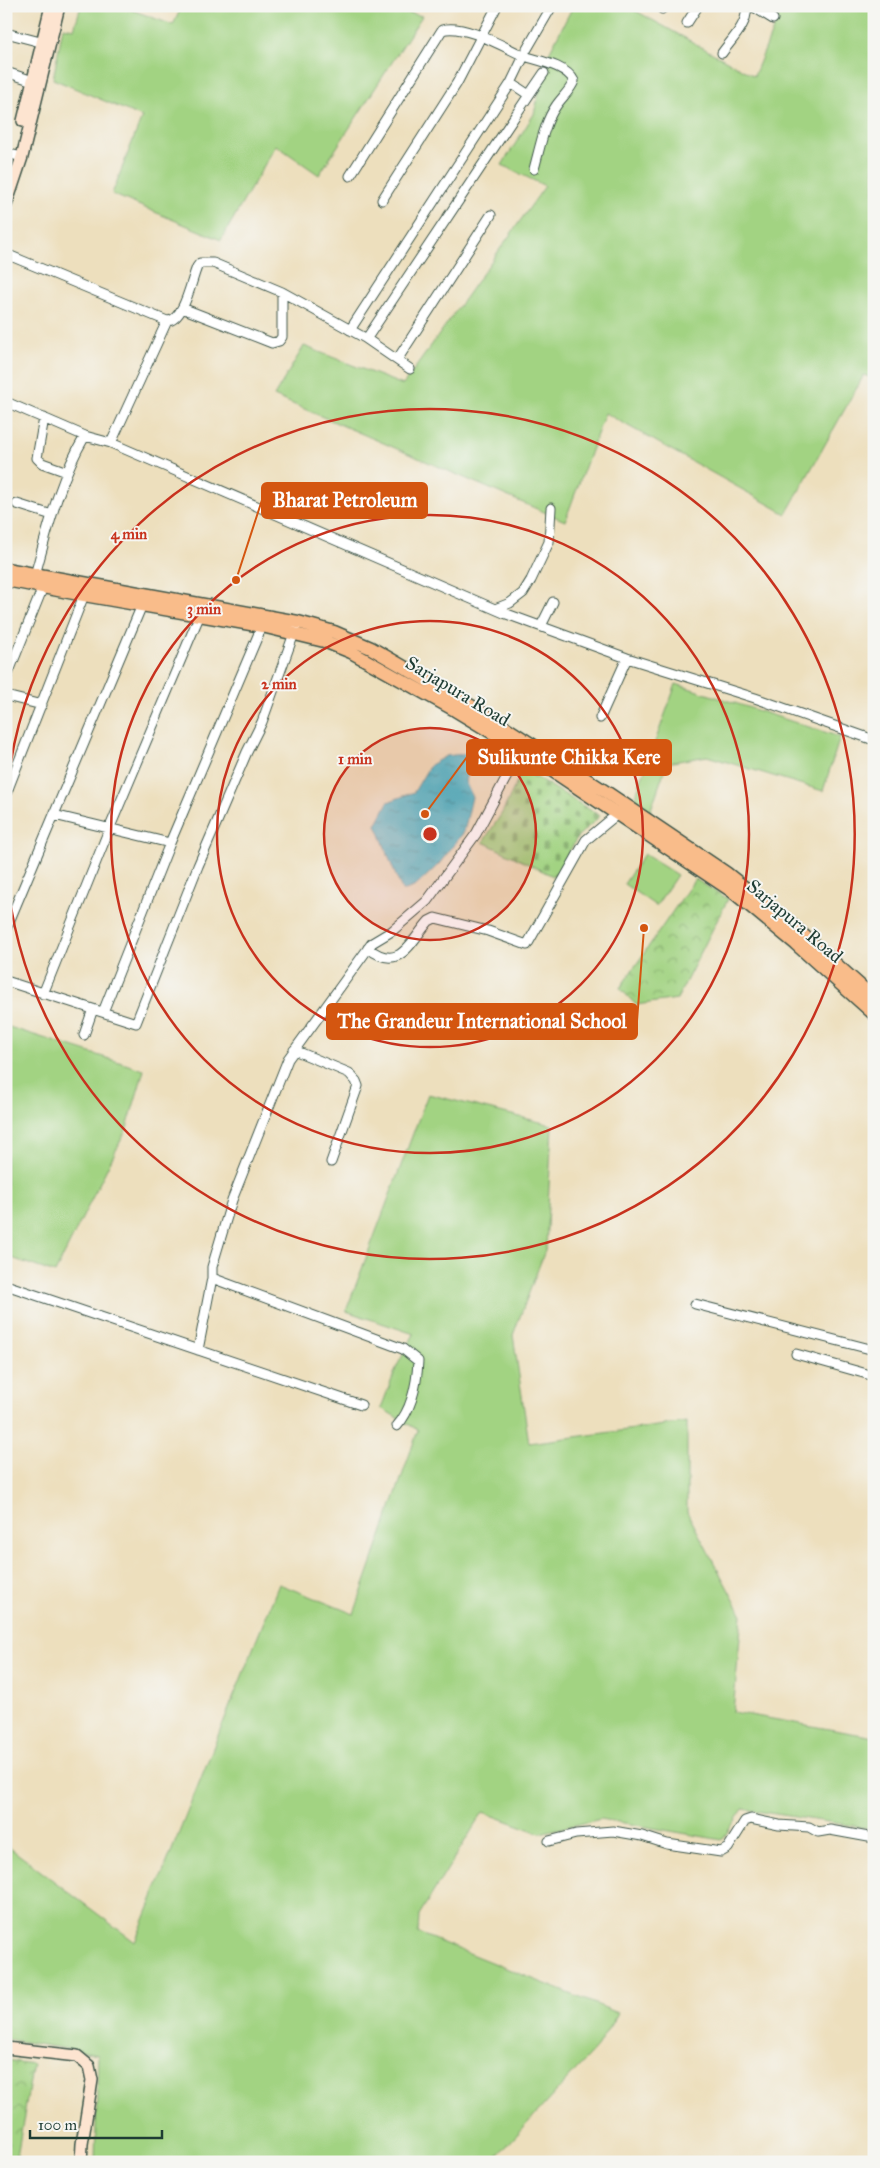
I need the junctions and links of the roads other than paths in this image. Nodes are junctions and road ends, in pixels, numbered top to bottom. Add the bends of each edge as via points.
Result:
1 (51, 6) edge
2 (59, 6) edge
3 (497, 6) edge
4 (552, 6) edge
5 (698, 6) edge
6 (746, 6) edge
7 (752, 6) edge
8 (773, 19) dead end
9 (688, 23) dead end
10 (6, 33) edge
11 (481, 37) junction
12 (46, 43) junction
13 (526, 52) junction
14 (722, 53) dead end
15 (6, 72) edge
16 (544, 73) dead end
17 (33, 81) junction
18 (511, 83) junction
19 (528, 95) junction
20 (14, 155) edge
21 (534, 169) dead end
22 (350, 176) dead end
23 (6, 180) edge
24 (382, 200) dead end
25 (6, 205) edge
26 (492, 215) dead end
27 (6, 254) edge
28 (282, 292) junction
29 (182, 308) junction
30 (167, 321) junction
31 (350, 330) junction
32 (365, 338) junction
33 (397, 360) junction
34 (410, 369) dead end
35 (6, 402) edge
36 (44, 418) junction
37 (85, 436) junction
38 (111, 443) junction
39 (68, 472) junction
40 (17, 504) dead end
41 (551, 508) dead end
42 (52, 515) junction
43 (6, 569) edge
44 (35, 574) junction
45 (6, 580) edge
46 (43, 587) junction
47 (84, 595) junction
48 (553, 602) dead end
49 (142, 604) junction
50 (495, 609) junction
51 (202, 610) junction
52 (262, 626) junction
53 (541, 626) junction
54 (296, 628) junction
55 (627, 658) junction
56 (6, 679) edge
57 (6, 696) edge
58 (42, 705) junction
59 (600, 718) dead end
60 (874, 740) edge
61 (521, 750) junction
62 (6, 794) edge
63 (622, 810) junction
64 (54, 815) junction
65 (110, 827) junction
66 (170, 843) junction
67 (6, 929) edge
68 (368, 948) junction
69 (6, 981) edge
70 (43, 994) junction
71 (874, 998) edge
72 (94, 1009) junction
73 (103, 1012) junction
74 (874, 1014) edge
75 (84, 1035) dead end
76 (294, 1050) junction
77 (331, 1162) dead end
78 (212, 1278) junction
79 (6, 1285) edge
80 (695, 1304) dead end
81 (198, 1350) junction
82 (874, 1350) edge
83 (796, 1354) dead end
84 (874, 1376) edge
85 (361, 1405) dead end
86 (397, 1426) dead end
87 (874, 1838) edge
88 (549, 1841) dead end
89 (6, 2048) edge
90 (81, 2162) edge

1 - 12 main road
2 - 12 main road
3 - 11 street
4 - 13 street
5 - 9 street
6 - 14 street via 744,22
7 - 8 street
10 - 12 street
11 - 13 street
11 - 22 street via 462,30 442,30
11 - 24 street via 457,83
12 - 17 main road
12 - 20 main road
13 - 18 street
13 - 21 street via 571,74 574,80 555,106
15 - 17 street
16 - 19 street
17 - 20 main road
18 - 19 street
18 - 31 street
19 - 32 street via 370,337
20 - 23 main road
20 - 25 main road
26 - 33 street
27 - 30 street
28 - 29 street via 205,262 196,267
28 - 29 street via 282,337 276,343
28 - 31 street
29 - 30 street via 176,318
30 - 38 street
31 - 32 street
32 - 33 street
33 - 34 street
35 - 36 street
36 - 37 street
36 - 39 street via 37,458
37 - 38 street
37 - 39 street
38 - 50 street
39 - 42 street
40 - 42 street
41 - 50 street via 549,542 531,580 523,593
42 - 44 street
43 - 44 main road, Sarjapura Road
44 - 51 main road, Sarjapura Road
45 - 46 main road, Sarjapura Road
46 - 47 main road, Sarjapura Road
46 - 56 street
47 - 49 main road, Sarjapura Road
47 - 58 street
48 - 53 street
49 - 51 main road, Sarjapura Road
49 - 64 street
50 - 53 street
51 - 52 main road, Sarjapura Road
51 - 54 main road, Sarjapura Road
51 - 65 street
52 - 54 main road, Sarjapura Road
52 - 66 street
53 - 55 street
54 - 61 main road, Sarjapura Road via 369,661
54 - 63 main road, Sarjapura Road via 334,632 371,648 478,710
54 - 73 street via 262,722 198,866 136,1023
55 - 59 street
55 - 60 street
57 - 58 street
58 - 62 street
61 - 63 main road, Sarjapura Road
61 - 68 street via 476,834 427,901
63 - 68 street via 586,840 527,945 435,918 400,956 391,959 378,956
63 - 71 main road, Sarjapura Road via 726,873 793,926
63 - 74 main road, Sarjapura Road via 734,893
64 - 65 street
64 - 67 street
65 - 66 street
65 - 70 street
66 - 73 street
68 - 76 street
69 - 70 street
70 - 72 street
72 - 73 street
72 - 75 street
76 - 77 street via 349,1073 358,1086
76 - 78 street via 232,1200 212,1266
78 - 81 street
78 - 86 street via 403,1349 418,1361 404,1418
79 - 81 street
80 - 82 street
81 - 85 street
83 - 84 street
87 - 88 street via 830,1830 818,1832 809,1827 751,1819 744,1821 728,1848 721,1852 613,1831 576,1834
89 - 90 main road via 77,2056 89,2066 92,2080

